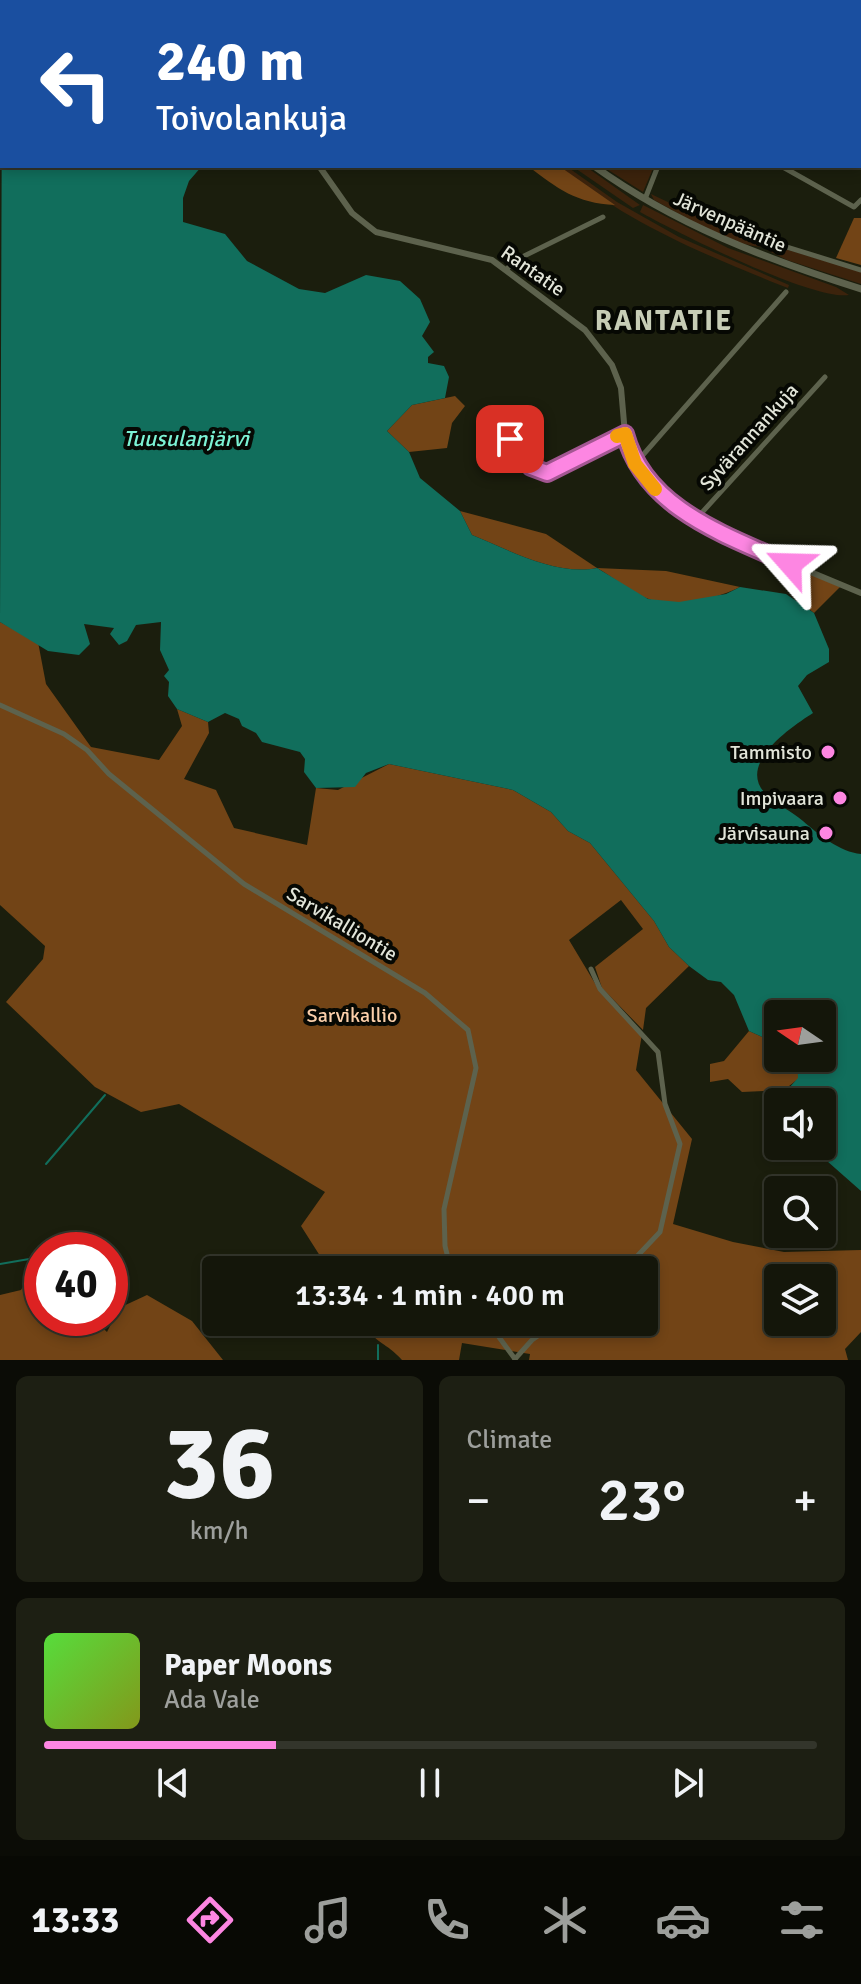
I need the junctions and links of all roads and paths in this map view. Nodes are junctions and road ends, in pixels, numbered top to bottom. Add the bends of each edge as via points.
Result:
1 (320, 168) edge
2 (597, 168) edge
3 (657, 168) edge
4 (785, 168) edge
5 (860, 198) edge
6 (644, 200) junction
7 (603, 217) dead end
8 (761, 239) dead end
9 (507, 269) junction
10 (861, 270) edge
11 (861, 289) edge
12 (786, 292) dead end
13 (825, 377) dead end
14 (625, 434) junction
15 (510, 439) dead end
16 (635, 464) junction
17 (697, 518) junction
18 (861, 593) edge
19 (0, 705) edge
20 (591, 969) dead end
21 (448, 1256) edge
22 (637, 1256) edge
23 (498, 1336) edge
24 (538, 1336) edge
25 (515, 1360) edge

1 - 9 street, Rantatie via 352,213 376,232 474,254
2 - 6 main road, Järvenpääntie
3 - 6 street
4 - 5 street via 854,207
6 - 11 main road, Järvenpääntie via 738,247
7 - 9 street
8 - 10 street
9 - 14 street, Rantatie via 599,345 621,388
12 - 16 street
13 - 17 street, Syvärannankuja
14 - 15 street via 547,473 531,467
14 - 16 street, Rantatie
16 - 17 street, Rantatie via 667,501
17 - 18 street, Rantatie
19 - 21 street, Sarvikalliontie via 64,734 244,884 425,993 468,1030 476,1068 445,1198
20 - 22 street via 600,989 658,1052 665,1104 680,1144 660,1232
23 - 25 street
24 - 25 street

